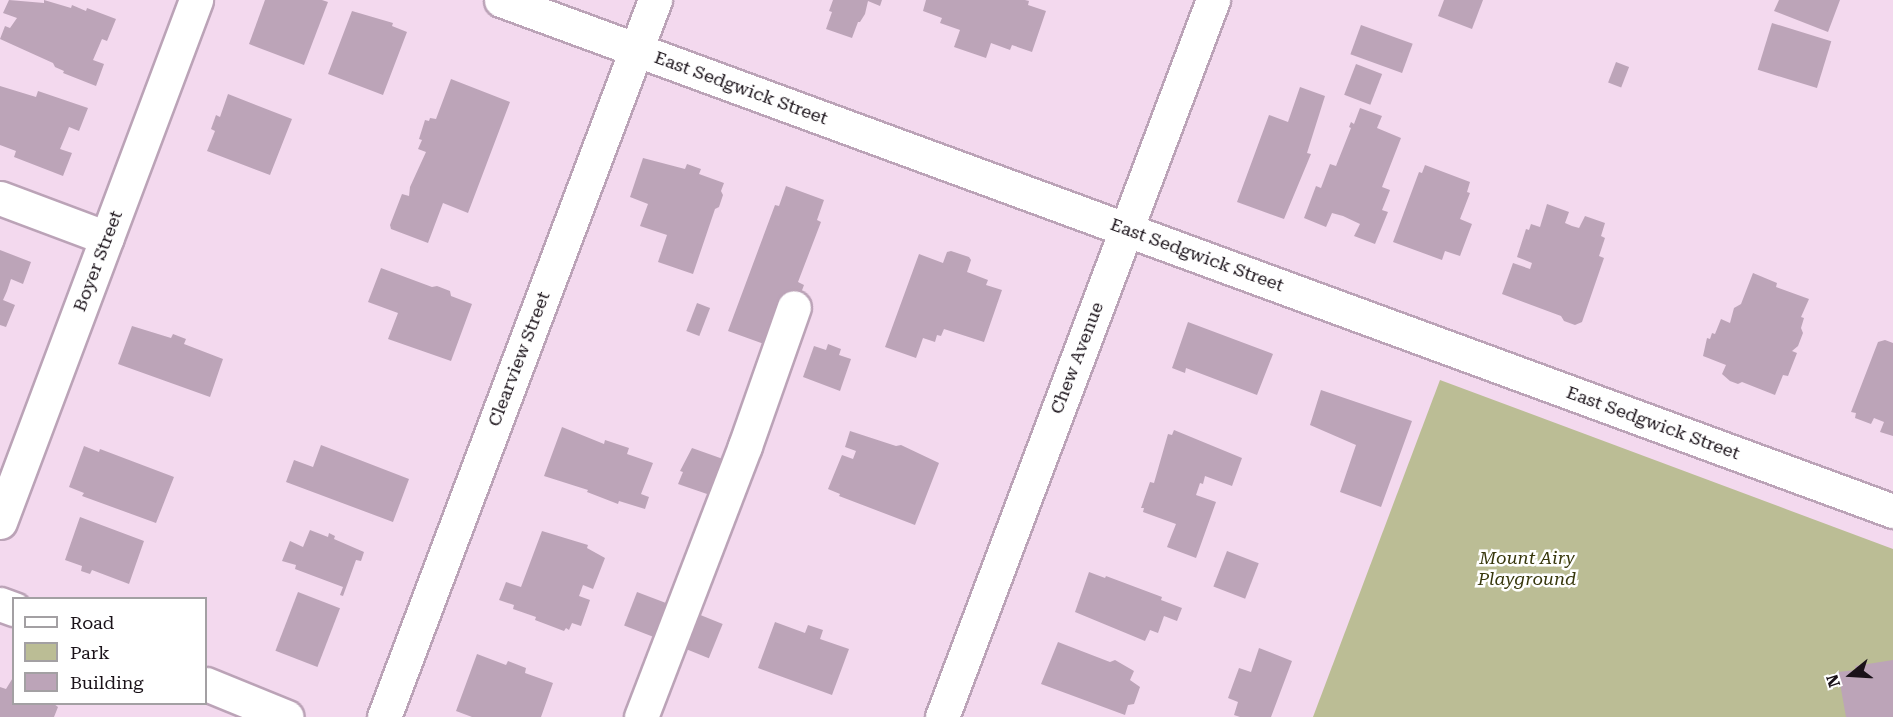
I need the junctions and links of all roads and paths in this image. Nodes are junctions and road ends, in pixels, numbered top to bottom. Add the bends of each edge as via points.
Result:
1 (196, 0) edge
2 (501, 0) edge
3 (655, 0) edge
4 (1213, 0) edge
5 (636, 50) junction
6 (0, 198) edge
7 (1126, 228) junction
8 (107, 238) junction
9 (794, 307) dead end
10 (1893, 511) edge
11 (0, 522) edge
12 (207, 684) edge
13 (287, 717) edge
14 (384, 717) edge
15 (641, 717) edge
16 (942, 717) edge

1 - 8 street, Boyer Street
2 - 5 street, East Sedgwick Street
3 - 5 street, Clearview Street
4 - 7 street, Chew Avenue
5 - 7 street, East Sedgwick Street
5 - 14 street, Clearview Street
6 - 8 street
7 - 10 street, East Sedgwick Street
7 - 16 street, Chew Avenue
8 - 11 street, Boyer Street
9 - 15 street
12 - 13 street

